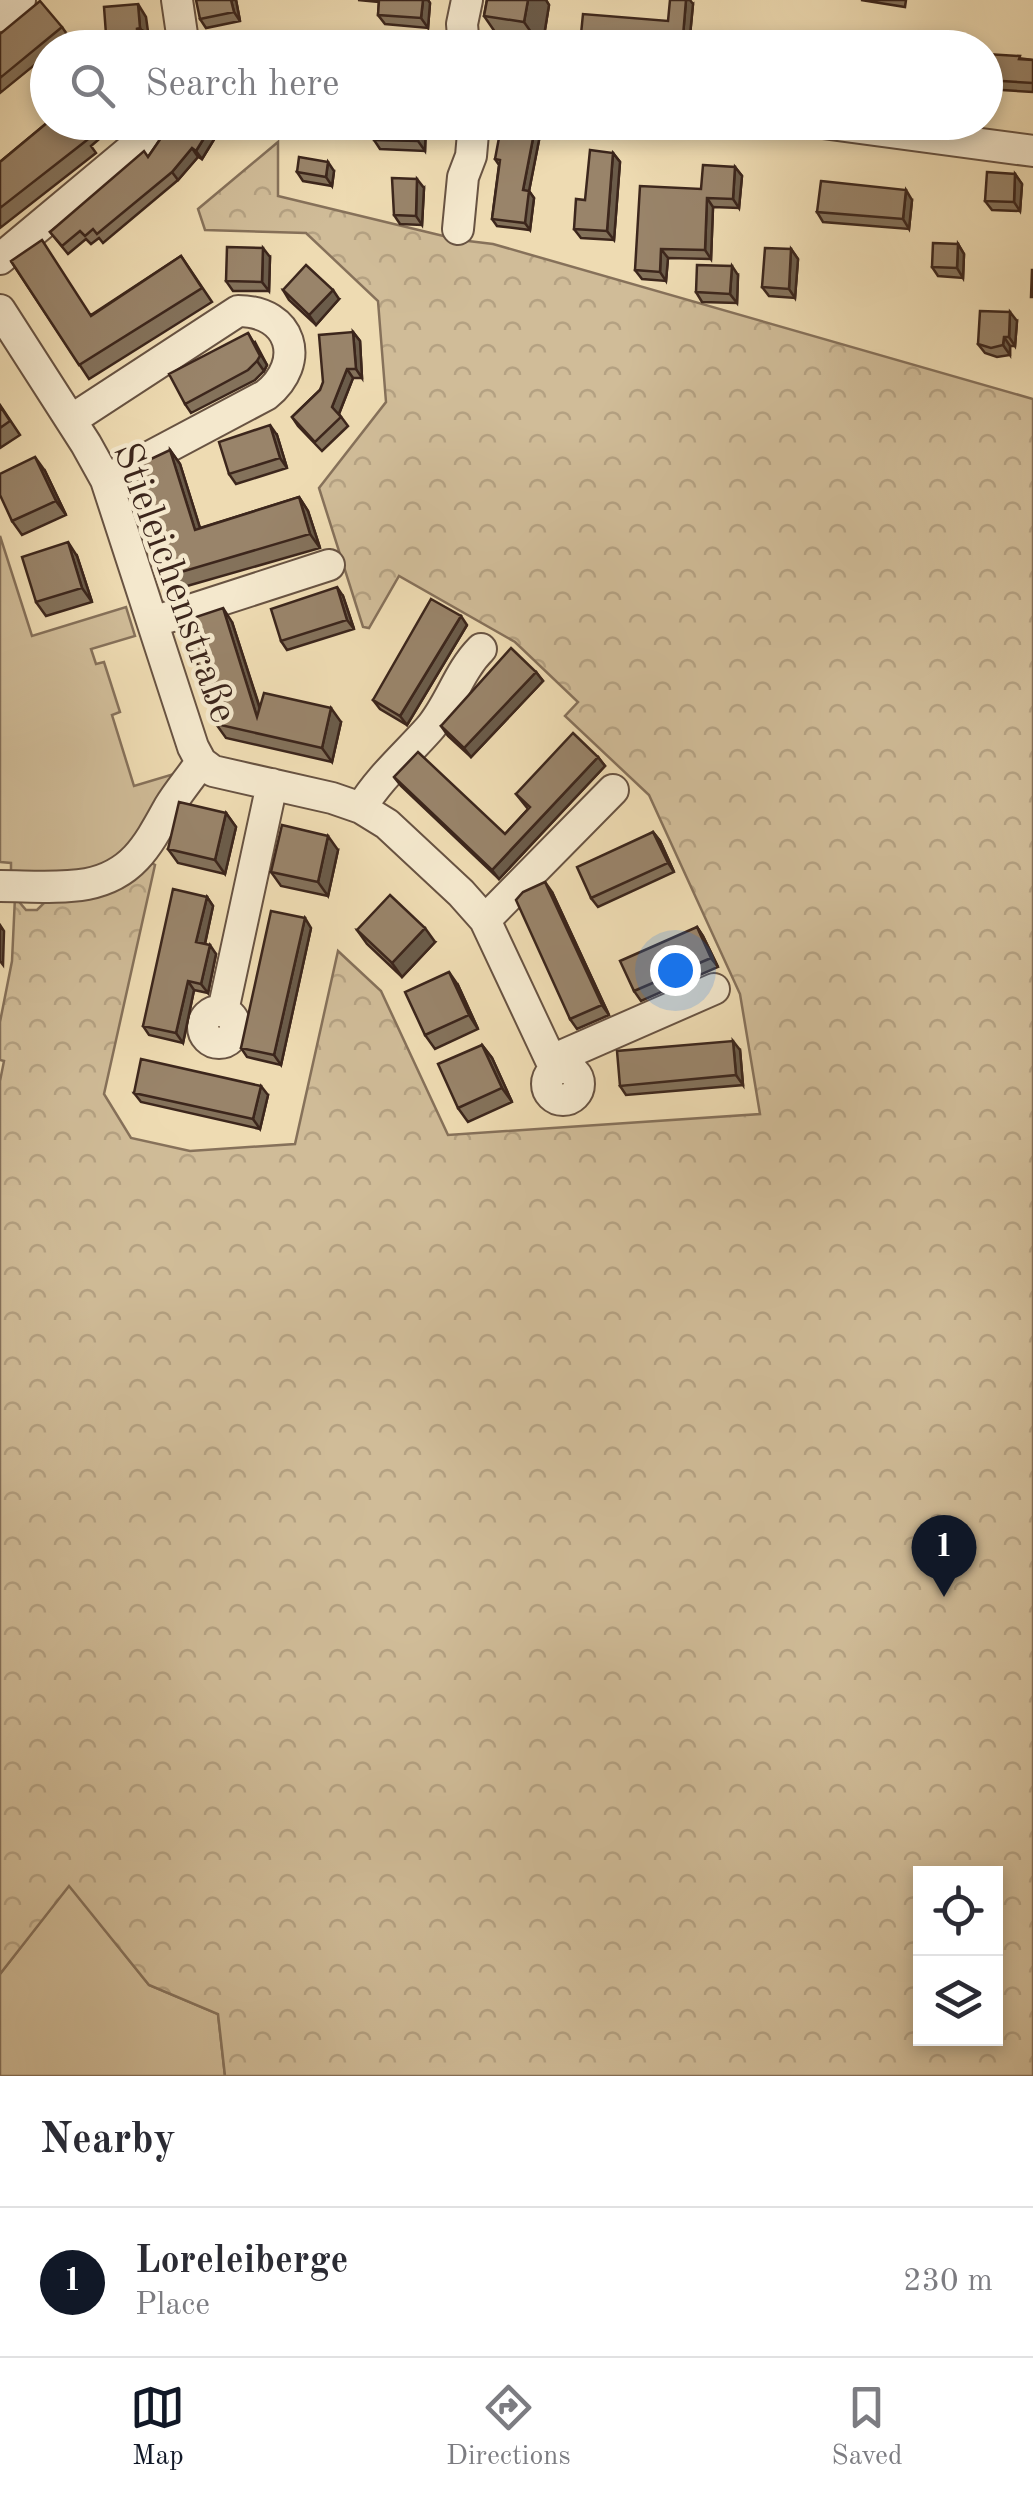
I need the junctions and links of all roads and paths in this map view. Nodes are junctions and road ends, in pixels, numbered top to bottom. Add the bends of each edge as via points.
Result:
1 (20, 0) edge
2 (177, 0) edge
3 (467, 0) edge
4 (0, 16) edge
5 (181, 30) edge
6 (462, 30) edge
7 (142, 140) edge
8 (472, 140) edge
9 (950, 140) edge
10 (1033, 151) edge
11 (458, 229) dead end
12 (0, 259) edge
13 (0, 310) edge
14 (71, 420) junction
15 (106, 480) junction
16 (328, 564) dead end
17 (153, 622) junction
18 (481, 648) dead end
19 (201, 762) junction
20 (272, 784) junction
21 (613, 790) dead end
22 (361, 808) junction
23 (0, 886) edge
24 (484, 920) junction
25 (714, 989) dead end
26 (222, 1012) dead end

1 - 4 street
2 - 5 street
3 - 6 street
7 - 12 street
8 - 11 street
9 - 10 street
13 - 14 street, Stieleichenstraße
14 - 15 street, Stieleichenstraße
14 - 15 street via 238,311 266,315 282,329 290,360 278,386
15 - 17 street, Stieleichenstraße
16 - 17 street
17 - 19 street, Stieleichenstraße
18 - 22 street via 431,727
19 - 20 street, Stieleichenstraße
19 - 23 street via 132,866 83,885
20 - 22 street, Stieleichenstraße
20 - 26 street
21 - 24 street
22 - 24 street, Stieleichenstraße via 387,824
24 - 25 street, Stieleichenstraße via 553,1065

